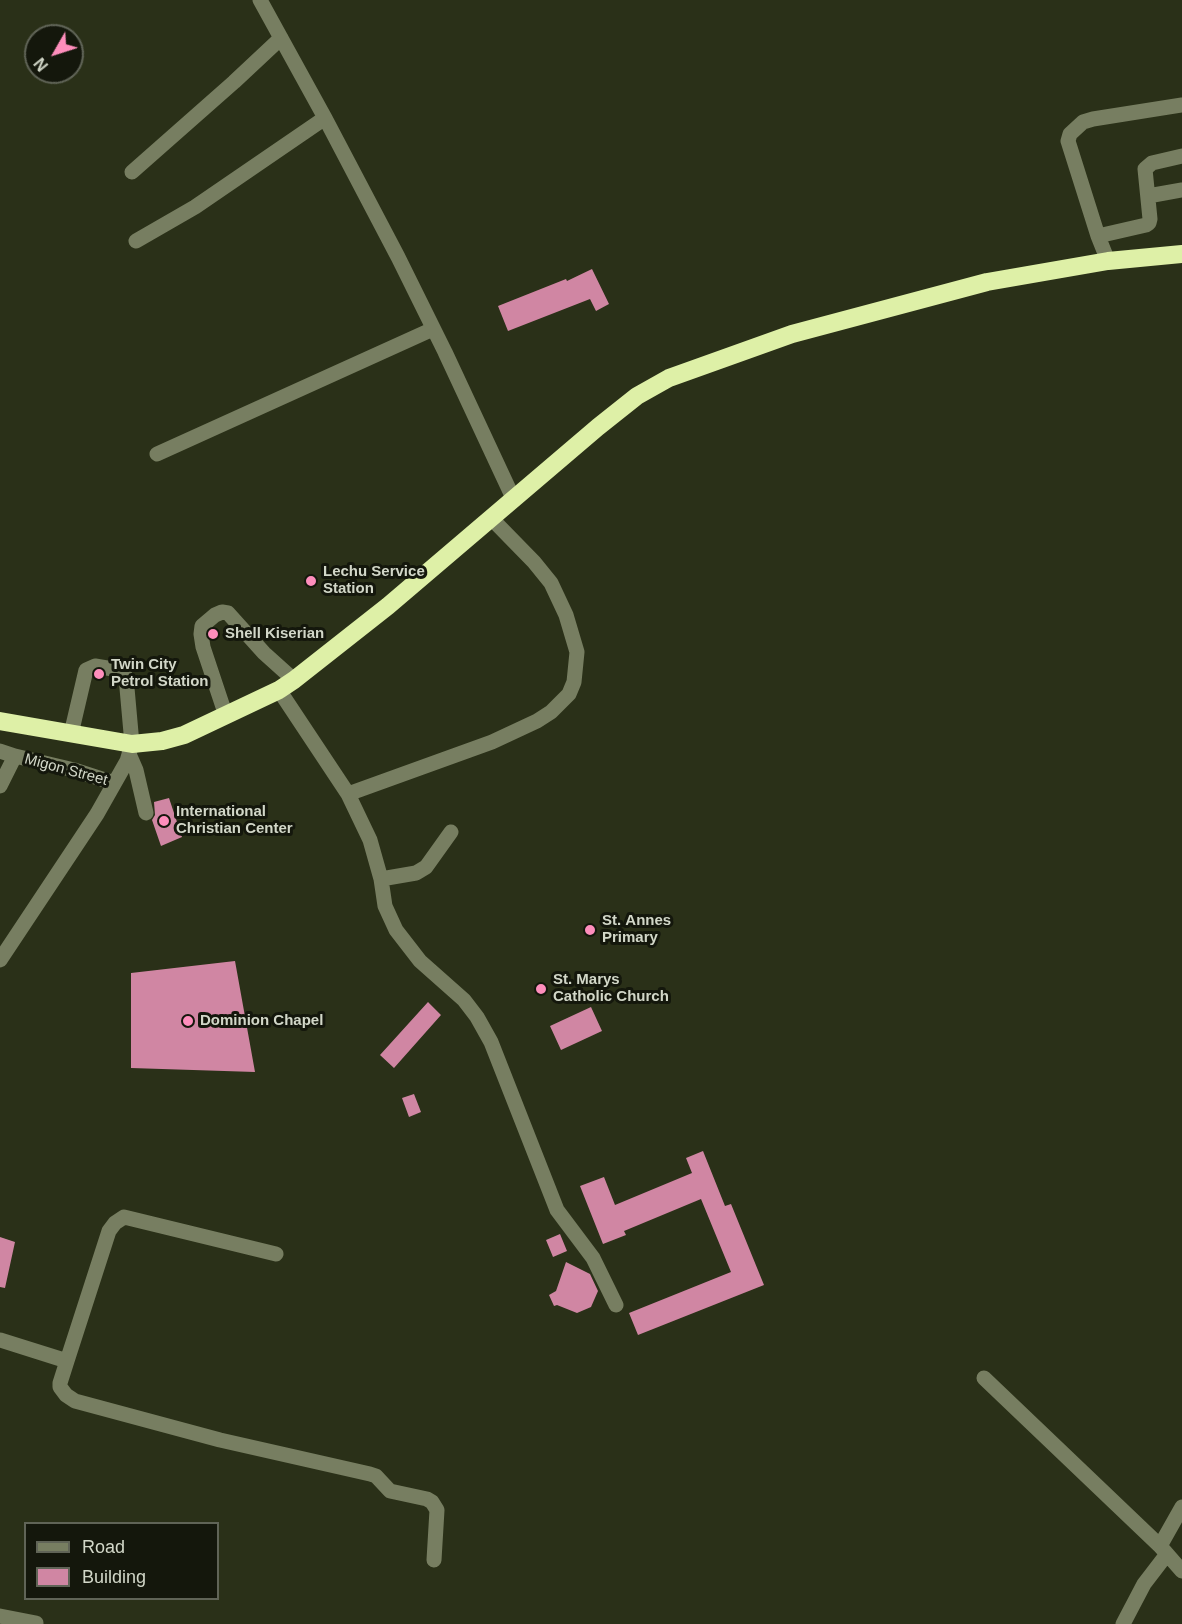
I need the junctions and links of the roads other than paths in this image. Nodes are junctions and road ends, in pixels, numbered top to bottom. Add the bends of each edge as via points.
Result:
1 (260, 0) edge
2 (281, 38) junction
3 (1182, 105) edge
4 (325, 118) junction
5 (1182, 156) edge
6 (132, 172) dead end
7 (1182, 190) edge
8 (1148, 196) junction
9 (1098, 236) junction
10 (136, 241) dead end
11 (1182, 254) edge
12 (1108, 261) junction
13 (433, 329) junction
14 (156, 454) dead end
15 (514, 500) junction
16 (491, 518) junction
17 (286, 685) junction
18 (226, 716) junction
19 (0, 721) edge
20 (71, 734) junction
21 (131, 749) junction
22 (7, 753) edge
23 (114, 783) junction
24 (0, 786) edge
25 (348, 794) junction
26 (146, 813) dead end
27 (451, 832) dead end
28 (381, 879) junction
29 (0, 960) edge
30 (276, 1254) dead end
31 (616, 1305) dead end
32 (0, 1340) edge
33 (67, 1360) junction
34 (984, 1378) dead end
35 (1182, 1507) edge
36 (1164, 1550) junction
37 (434, 1560) dead end
38 (1182, 1571) edge
39 (0, 1616) edge
40 (36, 1623) edge
41 (1123, 1624) edge

1 - 2 street
2 - 4 street
2 - 6 street
3 - 9 street via 1093,119 1083,122 1070,135 1068,141
4 - 10 street via 243,176
4 - 13 street
5 - 8 street via 1152,163 1145,169
7 - 8 street
8 - 9 street via 1150,219 1146,225
9 - 12 street
11 - 12 highway
12 - 15 highway via 987,282 885,309 792,334 669,378 637,396
13 - 14 street
13 - 15 street
15 - 16 highway
16 - 17 highway via 388,606
16 - 25 street via 551,583 566,615 577,652 569,694 544,717 492,742
17 - 18 highway
17 - 18 street via 264,653 228,614 214,615 202,626 201,634
17 - 25 street
18 - 21 highway via 184,735
19 - 20 highway
20 - 21 highway
20 - 21 street via 84,672 95,666 115,669 126,677
21 - 23 street
21 - 26 street
22 - 23 street, Migon Street
22 - 24 street, Migon Street
23 - 29 street via 98,814
25 - 28 street via 370,840
27 - 28 street via 426,867 416,873
28 - 31 street via 385,906 396,930 420,961 464,1000 491,1042 557,1210 593,1258
30 - 33 street via 120,1219 110,1231
32 - 33 street
33 - 37 street via 60,1387 75,1401 220,1440 369,1473 390,1491 427,1499 437,1510
34 - 36 street
35 - 36 street
36 - 38 street
36 - 41 street
39 - 40 street

